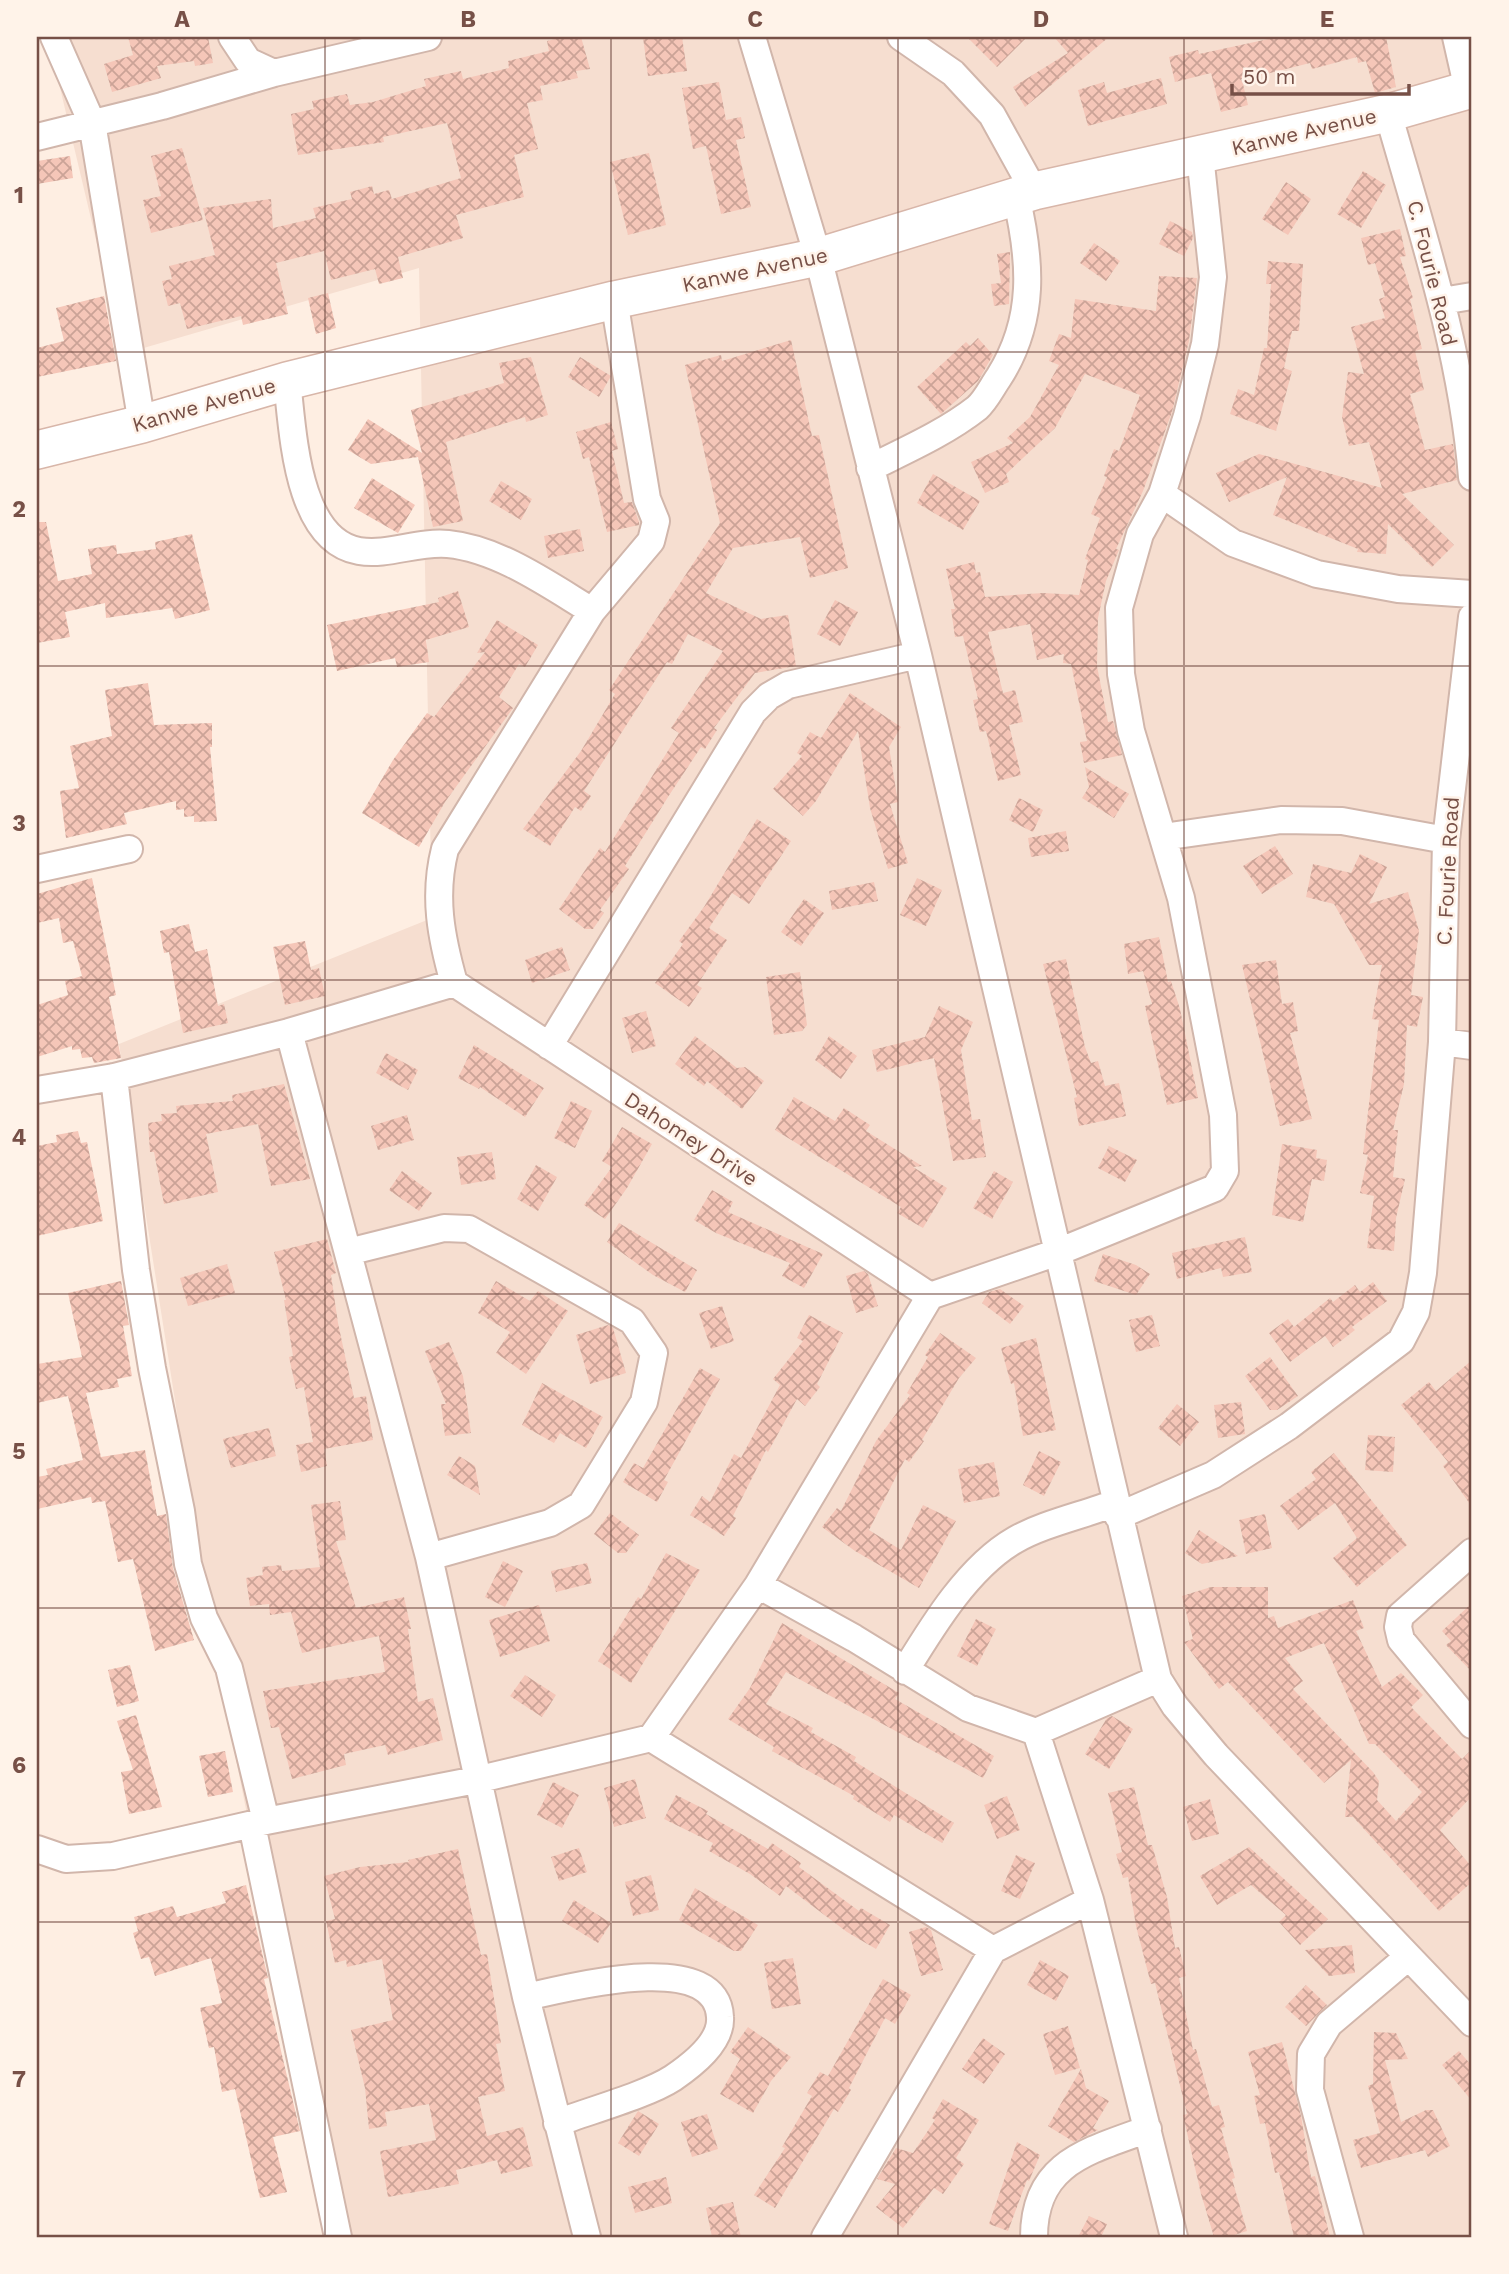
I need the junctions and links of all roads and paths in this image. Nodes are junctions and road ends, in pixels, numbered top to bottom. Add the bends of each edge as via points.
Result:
1 (54, 37) edge
2 (232, 37) edge
3 (428, 37) edge
4 (752, 37) edge
5 (901, 37) edge
6 (1456, 37) edge
7 (274, 73) junction
8 (1470, 90) edge
9 (1388, 113) junction
10 (92, 123) junction
11 (37, 137) edge
12 (1200, 155) junction
13 (1025, 194) junction
14 (818, 257) junction
15 (1472, 296) edge
16 (614, 300) junction
17 (1442, 302) junction
18 (287, 381) junction
19 (142, 424) junction
20 (37, 450) edge
21 (870, 468) junction
22 (1472, 477) edge
23 (1162, 494) junction
24 (1472, 594) edge
25 (592, 611) junction
26 (1472, 617) edge
27 (918, 655) junction
28 (1163, 838) junction
29 (1446, 840) junction
30 (129, 849) dead end
31 (37, 869) edge
32 (454, 982) junction
33 (289, 1032) junction
34 (1441, 1042) junction
35 (549, 1046) junction
36 (1472, 1046) edge
37 (114, 1077) junction
38 (37, 1090) edge
39 (348, 1252) junction
40 (1058, 1252) junction
41 (930, 1296) junction
42 (1117, 1510) junction
43 (1472, 1552) edge
44 (429, 1557) junction
45 (758, 1585) junction
46 (905, 1671) junction
47 (1158, 1679) junction
48 (1472, 1725) edge
49 (1036, 1732) junction
50 (651, 1738) junction
51 (476, 1780) junction
52 (259, 1823) junction
53 (37, 1849) edge
54 (1090, 1900) junction
55 (993, 1950) junction
56 (1408, 1957) junction
57 (526, 1997) junction
58 (1472, 2023) edge
59 (557, 2123) junction
60 (1148, 2129) junction
61 (338, 2237) edge
62 (587, 2237) edge
63 (825, 2237) edge
64 (1034, 2237) edge
65 (1174, 2237) edge
66 (1350, 2237) edge

1 - 10 street
2 - 7 street via 248,61
3 - 7 street
4 - 14 street
5 - 13 street via 953,73 992,115
6 - 8 street
7 - 10 street
8 - 9 main road, Kanwe Avenue
9 - 12 main road, Kanwe Avenue
9 - 17 street, C. Fourie Road
10 - 11 street
10 - 19 street
12 - 13 main road, Kanwe Avenue
12 - 23 street via 1213,277 1205,344
13 - 14 main road, Kanwe Avenue
13 - 21 street via 1030,285 1022,330 1006,365 980,405 948,428
14 - 16 main road, Kanwe Avenue
14 - 21 street
15 - 17 street
16 - 18 main road, Kanwe Avenue
16 - 25 street via 647,499 656,521 651,541
17 - 22 street, C. Fourie Road
18 - 19 main road, Kanwe Avenue
18 - 25 street via 298,465 311,508 340,545 371,552 447,544 474,549
19 - 20 main road, Kanwe Avenue
21 - 27 street
23 - 24 street via 1233,543 1317,574 1398,589
23 - 28 street via 1140,534 1119,608 1121,674 1131,731
25 - 32 street via 445,849 438,878 440,934
26 - 29 street, C. Fourie Road
27 - 35 street via 788,685 753,712
27 - 40 street
28 - 29 street via 1281,820 1342,821
28 - 40 street via 1181,898 1223,1115 1225,1171 1215,1188
29 - 34 street, C. Fourie Road
30 - 31 street
32 - 33 street
32 - 35 street, Dahomey Drive
33 - 37 street
33 - 39 street
34 - 36 street
34 - 42 street, C. Fourie Road via 1423,1273 1416,1312 1401,1341 1289,1426 1213,1475
35 - 41 street, Dahomey Drive
37 - 38 street
37 - 52 street via 136,1270 188,1564 204,1618 229,1668
39 - 44 street
39 - 44 street via 444,1228 469,1229 632,1321 654,1353 645,1402 582,1505 550,1523
40 - 41 street
40 - 42 street
41 - 45 street
42 - 46 street, C. Fourie Road via 1014,1540 975,1574 934,1623
42 - 47 street
43 - 48 street via 1400,1616 1398,1627 1401,1640
44 - 51 street
45 - 46 street
45 - 50 street
46 - 49 street via 968,1708
47 - 49 street
47 - 56 street via 1216,1755
49 - 54 street
50 - 51 street
50 - 55 street
51 - 52 street
51 - 57 street
52 - 53 street via 113,1856 66,1859
52 - 61 street
54 - 55 street
54 - 60 street
55 - 63 street
56 - 58 street
56 - 66 street via 1329,2024 1311,2054 1310,2090
57 - 59 street
57 - 59 street via 627,1976 659,1976 693,1984 712,1997 721,2016 717,2037 671,2080
59 - 62 street
60 - 64 street via 1064,2164 1050,2178
60 - 65 street

